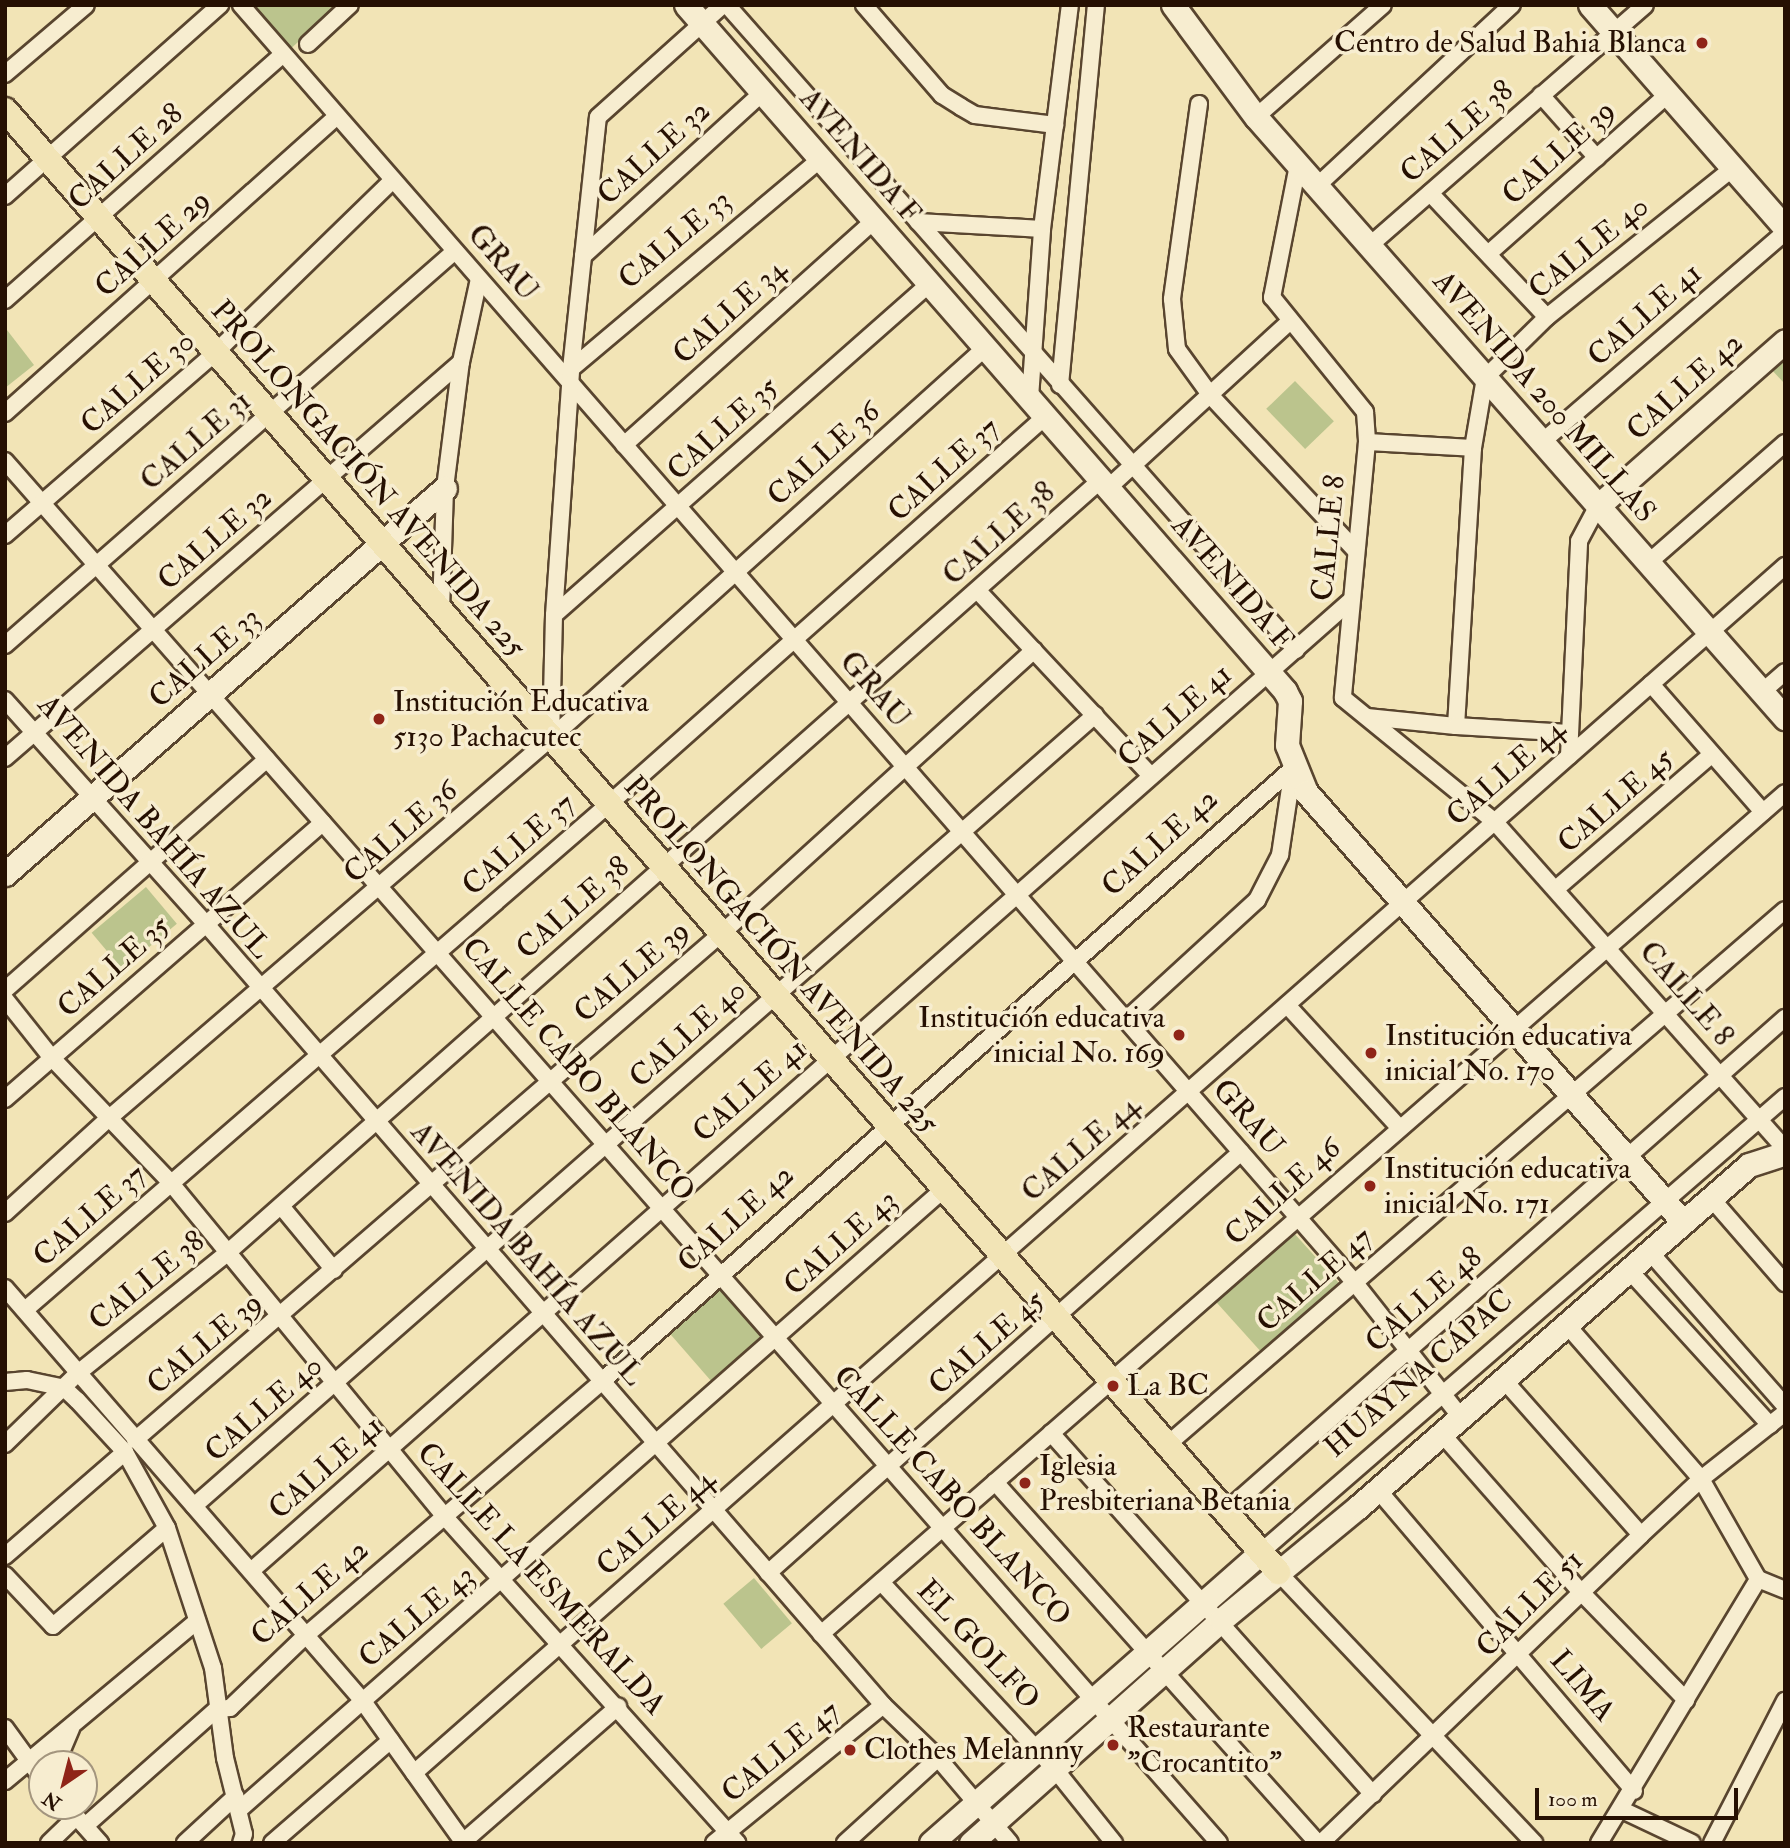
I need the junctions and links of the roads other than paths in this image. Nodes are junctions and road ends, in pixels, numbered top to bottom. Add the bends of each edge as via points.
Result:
1 (86, 5) edge
2 (220, 5) edge
3 (241, 5) edge
4 (350, 5) edge
5 (686, 5) edge
6 (725, 5) edge
7 (864, 5) edge
8 (1070, 5) edge
9 (1096, 5) edge
10 (1154, 5) edge
11 (1173, 5) edge
12 (1383, 5) edge
13 (1512, 5) edge
14 (1590, 5) edge
15 (1645, 5) edge
16 (704, 25) junction
17 (1614, 32) junction
18 (308, 44) dead end
19 (283, 54) junction
20 (5, 74) edge
21 (763, 92) junction
22 (1668, 94) junction
23 (1541, 96) junction
24 (1199, 104) dead end
25 (5, 110) edge
26 (337, 116) junction
27 (1256, 117) junction
28 (1055, 125) junction
29 (1597, 158) junction
30 (48, 159) junction
31 (820, 159) junction
32 (1298, 164) junction
33 (1733, 168) junction
34 (393, 180) junction
35 (1317, 186) junction
36 (1430, 193) junction
37 (5, 196) edge
38 (99, 218) junction
39 (874, 221) junction
40 (918, 222) junction
41 (1042, 229) junction
42 (1785, 230) edge
43 (1369, 246) junction
44 (455, 251) junction
45 (1488, 254) junction
46 (583, 256) junction
47 (479, 279) junction
48 (154, 281) junction
49 (929, 284) junction
50 (5, 300) edge
51 (1547, 317) junction
52 (1290, 321) junction
53 (1785, 341) edge
54 (986, 347) junction
55 (216, 352) junction
56 (1035, 356) junction
57 (461, 362) junction
58 (571, 377) junction
59 (1485, 378) junction
60 (1060, 385) junction
61 (1211, 396) junction
62 (1030, 398) junction
63 (5, 413) edge
64 (270, 414) junction
65 (1046, 416) junction
66 (1367, 442) junction
67 (1542, 442) junction
68 (1785, 443) edge
69 (624, 445) junction
70 (1473, 448) junction
71 (5, 461) edge
72 (1132, 468) junction
73 (326, 479) junction
74 (1104, 484) junction
75 (445, 488) junction
76 (42, 503) junction
77 (678, 506) junction
78 (1598, 506) junction
79 (5, 535) edge
80 (383, 543) junction
81 (1355, 550) junction
82 (1648, 563) junction
83 (98, 565) junction
84 (1785, 565) edge
85 (734, 571) junction
86 (978, 591) junction
87 (1350, 601) junction
88 (441, 610) junction
89 (554, 615) junction
90 (154, 628) junction
91 (1709, 632) junction
92 (794, 640) junction
93 (5, 645) edge
94 (1296, 649) junction
95 (1034, 650) junction
96 (1785, 672) edge
97 (1268, 674) junction
98 (1651, 684) junction
99 (1762, 692) junction
100 (213, 695) junction
101 (5, 700) edge
102 (850, 703) junction
103 (1095, 715) junction
104 (1367, 717) junction
105 (1785, 718) edge
106 (1456, 726) junction
107 (34, 733) junction
108 (1569, 733) junction
109 (551, 738) junction
110 (1711, 755) junction
111 (1569, 756) junction
112 (5, 758) edge
113 (267, 759) junction
114 (904, 767) junction
115 (1293, 768) junction
116 (1149, 774) junction
117 (1785, 793) edge
118 (93, 797) junction
119 (609, 804) junction
120 (1763, 812) junction
121 (1494, 821) junction
122 (323, 822) junction
123 (959, 833) junction
124 (150, 861) junction
125 (663, 866) junction
126 (5, 874) edge
127 (380, 888) junction
128 (1557, 888) junction
129 (1017, 896) junction
130 (1399, 902) junction
131 (1785, 909) edge
132 (206, 924) junction
133 (722, 933) junction
134 (1608, 947) junction
135 (438, 953) junction
136 (1074, 961) junction
137 (5, 990) edge
138 (261, 991) junction
139 (774, 993) junction
140 (5, 999) edge
141 (1287, 1005) junction
142 (1664, 1012) junction
143 (491, 1017) junction
144 (1785, 1018) edge
145 (1126, 1020) junction
146 (1512, 1030) junction
147 (52, 1058) junction
148 (318, 1058) junction
149 (829, 1059) junction
150 (1719, 1075) junction
151 (550, 1083) junction
152 (1188, 1092) junction
153 (1570, 1095) junction
154 (1785, 1097) edge
155 (5, 1099) edge
156 (108, 1119) junction
157 (1759, 1120) junction
158 (375, 1123) junction
159 (1398, 1126) junction
160 (888, 1127) junction
161 (606, 1146) junction
162 (1785, 1151) edge
163 (1241, 1152) junction
164 (1627, 1159) junction
165 (170, 1182) junction
166 (430, 1187) junction
167 (944, 1189) junction
168 (1711, 1198) junction
169 (1667, 1203) junction
170 (281, 1206) junction
171 (661, 1207) junction
172 (5, 1213) edge
173 (1298, 1217) junction
174 (1683, 1222) junction
175 (487, 1251) junction
176 (1648, 1251) junction
177 (226, 1254) junction
178 (1002, 1255) junction
179 (1628, 1269) junction
180 (334, 1270) junction
181 (721, 1275) junction
182 (1355, 1283) junction
183 (1785, 1283) edge
184 (5, 1288) edge
185 (25, 1310) junction
186 (542, 1314) junction
187 (278, 1318) junction
188 (1058, 1320) junction
189 (1566, 1324) junction
190 (775, 1338) junction
191 (1408, 1351) junction
192 (78, 1373) junction
193 (1503, 1379) junction
194 (1111, 1380) junction
195 (5, 1382) edge
196 (601, 1382) junction
197 (334, 1386) junction
198 (64, 1388) junction
199 (1444, 1395) junction
200 (833, 1404) junction
201 (1785, 1406) edge
202 (1785, 1413) edge
203 (1461, 1417) junction
204 (1770, 1425) junction
205 (1051, 1433) junction
206 (1443, 1434) junction
207 (654, 1442) junction
208 (5, 1444) edge
209 (1167, 1445) junction
210 (130, 1446) junction
211 (389, 1451) junction
212 (887, 1465) junction
213 (1701, 1479) junction
214 (995, 1482) junction
215 (1378, 1490) junction
216 (194, 1506) junction
217 (713, 1510) junction
218 (1225, 1512) junction
219 (445, 1517) junction
220 (167, 1528) junction
221 (942, 1528) junction
222 (1641, 1535) junction
223 (1261, 1552) junction
224 (5, 1556) edge
225 (251, 1572) junction
226 (1278, 1572) junction
227 (768, 1573) junction
228 (5, 1574) edge
229 (1758, 1579) junction
230 (503, 1581) junction
231 (881, 1581) junction
232 (1785, 1590) edge
233 (1581, 1592) junction
234 (1204, 1602) junction
235 (1221, 1620) junction
236 (197, 1621) junction
237 (821, 1634) junction
238 (305, 1636) junction
239 (559, 1644) junction
240 (1150, 1650) junction
241 (1519, 1654) junction
242 (1166, 1668) junction
243 (1096, 1699) junction
244 (362, 1700) junction
245 (1686, 1700) junction
246 (1785, 1701) edge
247 (883, 1705) junction
248 (618, 1707) junction
249 (217, 1709) junction
250 (1112, 1716) junction
251 (74, 1723) junction
252 (5, 1728) edge
253 (391, 1740) junction
254 (1433, 1740) junction
255 (62, 1750) edge
256 (1038, 1750) junction
257 (938, 1758) junction
258 (27, 1761) junction
259 (1054, 1768) junction
260 (414, 1773) junction
261 (5, 1781) edge
262 (1634, 1791) junction
263 (1373, 1795) junction
264 (98, 1799) edge
265 (238, 1802) junction
266 (977, 1802) junction
267 (1622, 1810) junction
268 (72, 1820) edge
269 (80, 1820) edge
270 (994, 1822) junction
271 (733, 1837) edge
272 (460, 1839) edge
273 (49, 1843) edge
274 (100, 1843) edge
275 (185, 1843) edge
276 (241, 1843) edge
277 (272, 1843) edge
278 (442, 1843) edge
279 (714, 1843) edge
280 (845, 1843) edge
281 (931, 1843) edge
282 (971, 1843) edge
283 (1010, 1843) edge
284 (1114, 1843) edge
285 (1219, 1843) edge
286 (1320, 1843) edge
287 (1534, 1843) edge
288 (1600, 1843) edge
289 (1692, 1843) edge
290 (1712, 1843) edge

1 - 20 street
2 - 30 street
3 - 19 street, GRAU
4 - 18 street
5 - 16 street, AVENIDA F
6 - 16 street
6 - 40 street
7 - 28 street via 951,101 975,115
8 - 28 street
9 - 60 street
10 - 27 street, AVENIDA 200 MILLAS
11 - 27 street, AVENIDA 200 MILLAS
12 - 27 street
13 - 35 street
14 - 17 street
15 - 17 street, CALLE 38
16 - 21 street, AVENIDA F
16 - 46 street via 598,117
17 - 22 street
17 - 23 street, CALLE 38
19 - 26 street, GRAU
19 - 38 street, CALLE 28
21 - 31 street, AVENIDA F
21 - 46 street, CALLE 32
22 - 29 street, CALLE 39
22 - 33 street
23 - 29 street
23 - 36 street, CALLE 38
24 - 61 street via 1173,319 1177,349
25 - 30 main road, PROLONGACIÓN AVENIDA 225
26 - 34 street, GRAU
26 - 48 street, CALLE 29
27 - 32 street, AVENIDA 200 MILLAS
28 - 41 street
29 - 45 street, CALLE 39
30 - 37 street
30 - 38 main road, PROLONGACIÓN AVENIDA 225
31 - 39 street, AVENIDA F
31 - 58 street, CALLE 33
32 - 35 street, AVENIDA 200 MILLAS
32 - 52 street, CALLE 8 via 1272,297
33 - 42 street
33 - 51 street, CALLE 40
34 - 44 street, GRAU
34 - 55 street, CALLE 30
35 - 43 street, AVENIDA 200 MILLAS
36 - 43 street, CALLE 38
36 - 45 street
38 - 48 main road, PROLONGACIÓN AVENIDA 225
38 - 50 street, CALLE 28
39 - 49 street, AVENIDA F
39 - 69 street, CALLE 34
40 - 41 street
40 - 56 street
41 - 56 street
42 - 67 street, CALLE 41
43 - 59 street, AVENIDA 200 MILLAS
44 - 47 street, GRAU
44 - 64 street, CALLE 31
45 - 51 street
46 - 58 street
47 - 57 street
47 - 58 street, GRAU
48 - 55 main road, PROLONGACIÓN AVENIDA 225
48 - 63 street, CALLE 29
49 - 54 street, AVENIDA F
49 - 77 street, CALLE 35
51 - 59 street, CALLE 40
52 - 61 street, CALLE 38
52 - 66 street, CALLE 8 via 1359,399 1366,412
53 - 78 street, CALLE 42
54 - 62 street, AVENIDA F
54 - 85 street, CALLE 36
55 - 64 main road, PROLONGACIÓN AVENIDA 225
55 - 76 street, CALLE 30
56 - 60 street
56 - 62 street
57 - 73 street, CALLE 32
57 - 75 street
58 - 69 street, GRAU
58 - 89 street
59 - 67 street, AVENIDA 200 MILLAS
59 - 70 street
60 - 72 street
61 - 72 street, CALLE 38
61 - 81 street
62 - 65 street, AVENIDA F
64 - 73 main road, PROLONGACIÓN AVENIDA 225
64 - 83 street, CALLE 31
65 - 74 street, AVENIDA F
65 - 92 street, CALLE 37
66 - 70 street
66 - 81 street, CALLE 8
67 - 78 street, AVENIDA 200 MILLAS
68 - 82 street
69 - 77 street, GRAU
70 - 106 street
71 - 76 street, CALLE CABO BLANCO
72 - 74 street, CALLE 38
72 - 94 street
73 - 80 main road, PROLONGACIÓN AVENIDA 225
73 - 90 street, CALLE 32
74 - 86 street, CALLE 38
74 - 97 street, AVENIDA F
75 - 80 street, CALLE 33
75 - 88 street
76 - 79 street, CALLE 30
76 - 83 street, CALLE CABO BLANCO
77 - 85 street, GRAU
77 - 89 street, CALLE 35
78 - 82 street, AVENIDA 200 MILLAS
78 - 108 street, CALLE 42 via 1578,541
80 - 88 main road, PROLONGACIÓN AVENIDA 225
80 - 100 street, CALLE 33
81 - 87 street, CALLE 8
82 - 91 street, AVENIDA 200 MILLAS
83 - 90 street, CALLE CABO BLANCO
83 - 93 street, CALLE 31
84 - 91 street, CALLE 44
85 - 92 street, GRAU
85 - 109 street, CALLE 36
86 - 95 street
86 - 102 street, CALLE 38
87 - 94 street, CALLE 41
87 - 104 street, CALLE 8 via 1343,698
88 - 109 main road, PROLONGACIÓN AVENIDA 225
89 - 109 street
90 - 100 street, CALLE CABO BLANCO
90 - 107 street, CALLE 32
91 - 98 street, CALLE 44
91 - 99 street, AVENIDA 200 MILLAS
92 - 102 street, GRAU
92 - 119 street, CALLE 37
94 - 97 street, CALLE 41
95 - 103 street
95 - 114 street, CALLE 39
96 - 99 street
97 - 115 street, AVENIDA F via 1290,701 1287,745
97 - 116 street, CALLE 41
98 - 110 street
98 - 111 street, CALLE 44
99 - 105 street, AVENIDA 200 MILLAS
100 - 113 street, CALLE CABO BLANCO
100 - 118 street, CALLE 33
101 - 107 street, AVENIDA BAHÍA AZUL
102 - 114 street, GRAU
102 - 125 street, CALLE 38
103 - 116 street
103 - 123 street, CALLE 40
104 - 106 street
104 - 121 street, CALLE 8
106 - 108 street
107 - 112 street, CALLE 32
107 - 118 street, AVENIDA BAHÍA AZUL
108 - 111 street, CALLE 42
109 - 119 main road, PROLONGACIÓN AVENIDA 225
109 - 127 street, CALLE 36
110 - 120 street
110 - 128 street, CALLE 45
111 - 121 street, CALLE 44
113 - 122 street, CALLE CABO BLANCO
113 - 124 street
114 - 123 street, GRAU
114 - 133 street, CALLE 39
115 - 130 street, AVENIDA F via 1306,792
115 - 136 street, CALLE 42
115 - 145 street via 1280,855 1257,900
116 - 129 street, CALLE 41
117 - 120 street, CALLE 46
118 - 124 street, AVENIDA BAHÍA AZUL
118 - 126 street, CALLE 33
119 - 125 main road, PROLONGACIÓN AVENIDA 225
119 - 135 street, CALLE 37
120 - 134 street, CALLE 46
121 - 128 street, CALLE 8
121 - 130 street, CALLE 44
122 - 127 street, CALLE CABO BLANCO
122 - 132 street, CALLE 35
123 - 129 street, GRAU
123 - 139 street, CALLE 40
124 - 132 street, AVENIDA BAHÍA AZUL
124 - 137 street
125 - 133 main road, PROLONGACIÓN AVENIDA 225
125 - 143 street, CALLE 38
127 - 135 street, CALLE CABO BLANCO
127 - 138 street, CALLE 36
128 - 134 street, CALLE 8
129 - 136 street, GRAU
129 - 149 street, CALLE 41
130 - 141 street, CALLE 44
130 - 146 street, AVENIDA F
131 - 142 street, CALLE 47
132 - 138 street, AVENIDA BAHÍA AZUL
132 - 147 street, CALLE 35
133 - 139 main road, PROLONGACIÓN AVENIDA 225
133 - 151 street, CALLE 39 via 634,1004
134 - 142 street, CALLE 8
134 - 146 street, CALLE 46
135 - 143 street, CALLE CABO BLANCO
135 - 148 street, CALLE 37
136 - 145 street, GRAU
136 - 160 street, CALLE 42
138 - 148 street, AVENIDA BAHÍA AZUL
138 - 156 street, CALLE 36
139 - 149 main road, PROLONGACIÓN AVENIDA 225
139 - 161 street, CALLE 40
140 - 147 street, CALLE LA ESMERALDA
141 - 152 street, CALLE 44
141 - 159 street
142 - 150 street, CALLE 8
142 - 153 street, CALLE 47
143 - 151 street, CALLE CABO BLANCO
143 - 158 street, CALLE 38
144 - 150 street, CALLE 48
145 - 152 street, GRAU
146 - 153 street, AVENIDA F
146 - 159 street, CALLE 46
147 - 155 street, CALLE 35
147 - 156 street, CALLE LA ESMERALDA
148 - 158 street, AVENIDA BAHÍA AZUL
148 - 165 street, CALLE 37
149 - 160 main road, PROLONGACIÓN AVENIDA 225
149 - 171 street, CALLE 41
150 - 157 street, CALLE 8
150 - 164 street, CALLE 48
151 - 161 street, CALLE CABO BLANCO
151 - 166 street, CALLE 39
152 - 163 street, GRAU
152 - 178 street, CALLE 44
153 - 164 street, AVENIDA F
153 - 182 street, CALLE 47
154 - 157 street, HUAYNA CÁPAC
156 - 165 street, CALLE LA ESMERALDA
156 - 172 street, CALLE 36
157 - 162 street, CALLE 8
157 - 169 street, HUAYNA CÁPAC
158 - 166 street, AVENIDA BAHÍA AZUL
158 - 170 street, CALLE 38
159 - 173 street, CALLE 46
160 - 167 main road, PROLONGACIÓN AVENIDA 225
160 - 181 street, CALLE 42
161 - 171 street, CALLE CABO BLANCO
161 - 175 street, CALLE 40
162 - 168 street, HUAYNA CÁPAC via 1749,1165
163 - 173 street, GRAU
163 - 188 street, CALLE 45
164 - 169 street, AVENIDA F
164 - 191 street, CALLE 48
165 - 177 street, CALLE LA ESMERALDA
165 - 185 street, CALLE 37
166 - 175 street, AVENIDA BAHÍA AZUL
166 - 180 street, CALLE 39
167 - 178 main road, PROLONGACIÓN AVENIDA 225
167 - 190 street, CALLE 43
168 - 174 street, HUAYNA CÁPAC
168 - 183 street
169 - 174 street, AVENIDA F
169 - 199 street, HUAYNA CÁPAC
170 - 177 street, CALLE 38
170 - 180 street
171 - 181 street, CALLE CABO BLANCO
171 - 186 street, CALLE 41
173 - 182 street, GRAU
173 - 194 street, CALLE 46
174 - 176 street, HUAYNA CÁPAC
175 - 186 street, AVENIDA BAHÍA AZUL
175 - 197 street, CALLE 40
176 - 179 street, HUAYNA CÁPAC
176 - 201 street
177 - 187 street, CALLE LA ESMERALDA
177 - 192 street, CALLE 38
178 - 188 main road, PROLONGACIÓN AVENIDA 225
178 - 200 street, CALLE 44
179 - 189 street, HUAYNA CÁPAC
179 - 204 street
180 - 187 street, CALLE 39
181 - 190 street, CALLE CABO BLANCO
181 - 196 street, CALLE 42
182 - 191 street, GRAU
182 - 209 street, CALLE 47
184 - 185 street
185 - 192 street
186 - 196 street, AVENIDA BAHÍA AZUL
186 - 211 street, CALLE 41
187 - 197 street, CALLE LA ESMERALDA
187 - 210 street, CALLE 39
188 - 194 main road, PROLONGACIÓN AVENIDA 225
188 - 212 street, CALLE 45
189 - 193 street, HUAYNA CÁPAC
189 - 213 street
190 - 200 street, CALLE CABO BLANCO
190 - 207 street, CALLE 43
191 - 199 street, GRAU
191 - 218 street, CALLE 48
192 - 198 street, CALLE 38
192 - 210 street
193 - 203 street, HUAYNA CÁPAC
193 - 222 street
194 - 205 street, CALLE 46
194 - 209 main road, PROLONGACIÓN AVENIDA 225
195 - 198 street via 27,1380
196 - 207 street, AVENIDA BAHÍA AZUL
196 - 219 street, CALLE 42
197 - 211 street, CALLE LA ESMERALDA
197 - 216 street, CALLE 40
198 - 208 street, CALLE 38
198 - 210 street
199 - 203 street, GRAU
199 - 223 street, HUAYNA CÁPAC
200 - 212 street, CALLE CABO BLANCO
200 - 217 street, CALLE 44
202 - 204 street, CALLE 51
203 - 206 street, HUAYNA CÁPAC
204 - 213 street, CALLE 51
205 - 214 street, CALLE 46
205 - 234 street
206 - 215 street, HUAYNA CÁPAC
206 - 233 street
207 - 217 street, AVENIDA BAHÍA AZUL
207 - 230 street, CALLE 43
209 - 218 main road, PROLONGACIÓN AVENIDA 225
210 - 216 street
210 - 220 street
210 - 224 street, CALLE 39
211 - 219 street, CALLE LA ESMERALDA
211 - 225 street, CALLE 41
212 - 221 street, CALLE CABO BLANCO
212 - 227 street, CALLE 45
213 - 222 street, CALLE 51
213 - 229 street
214 - 221 street, CALLE 46
214 - 240 street
215 - 226 street, HUAYNA CÁPAC
215 - 241 street, LIMA
216 - 225 street
217 - 227 street, AVENIDA BAHÍA AZUL
217 - 239 street, CALLE 44
218 - 223 main road, PROLONGACIÓN AVENIDA 225
219 - 230 street, CALLE LA ESMERALDA
219 - 238 street, CALLE 42
220 - 228 street via 53,1626
220 - 236 street
221 - 231 street, CALLE 46
221 - 243 street, CALLE CABO BLANCO
222 - 233 street, CALLE 51
223 - 226 main road, PROLONGACIÓN AVENIDA 225
223 - 234 street, HUAYNA CÁPAC
225 - 238 street
226 - 235 street, HUAYNA CÁPAC
226 - 254 street, PROLONGACIÓN AVENIDA 225
227 - 237 street, AVENIDA BAHÍA AZUL
229 - 232 street
229 - 245 street
230 - 239 street, CALLE LA ESMERALDA
230 - 244 street, CALLE 43
231 - 237 street, CALLE 46
231 - 256 street, EL GOLFO
233 - 241 street, CALLE 51
233 - 245 street
234 - 235 street
234 - 240 street, HUAYNA CÁPAC
235 - 242 street, HUAYNA CÁPAC
235 - 263 street
236 - 249 street via 213,1668
236 - 251 street
237 - 247 street, AVENIDA BAHÍA AZUL
238 - 244 street
238 - 249 street, CALLE 42 via 230,1708
239 - 248 street, CALLE LA ESMERALDA
239 - 260 street, CALLE 44
240 - 242 street
240 - 243 street, HUAYNA CÁPAC
241 - 254 street, CALLE 51
241 - 262 street, LIMA
242 - 250 street, HUAYNA CÁPAC
242 - 286 street
243 - 250 street, CALLE CABO BLANCO
243 - 256 street, HUAYNA CÁPAC
244 - 253 street
244 - 265 street, CALLE 43
245 - 262 street
246 - 290 street
247 - 257 street, AVENIDA BAHÍA AZUL
247 - 271 street, CALLE 47
248 - 271 street, CALLE LA ESMERALDA
248 - 272 street
249 - 264 street, CALLE 42
249 - 265 street
250 - 259 street, HUAYNA CÁPAC
250 - 285 street, CALLE CABO BLANCO
251 - 255 street
251 - 258 street
252 - 258 street
253 - 260 street
253 - 277 street
254 - 263 street, CALLE 51
254 - 287 street, PROLONGACIÓN AVENIDA 225
256 - 259 street, EL GOLFO
256 - 266 street, HUAYNA CÁPAC
257 - 266 street, AVENIDA BAHÍA AZUL
257 - 280 street
258 - 261 street
259 - 270 street, HUAYNA CÁPAC
259 - 284 street, EL GOLFO
260 - 272 street
262 - 267 street
263 - 286 street, CALLE 51
265 - 275 street, CALLE 43
265 - 276 street via 244,1834
266 - 270 street, AVENIDA BAHÍA AZUL
266 - 281 street, HUAYNA CÁPAC
267 - 288 street
267 - 289 street
268 - 273 street, CALLE 42
269 - 274 street
270 - 282 street, HUAYNA CÁPAC
270 - 283 street, AVENIDA BAHÍA AZUL
271 - 279 street, CALLE 47
272 - 278 street

